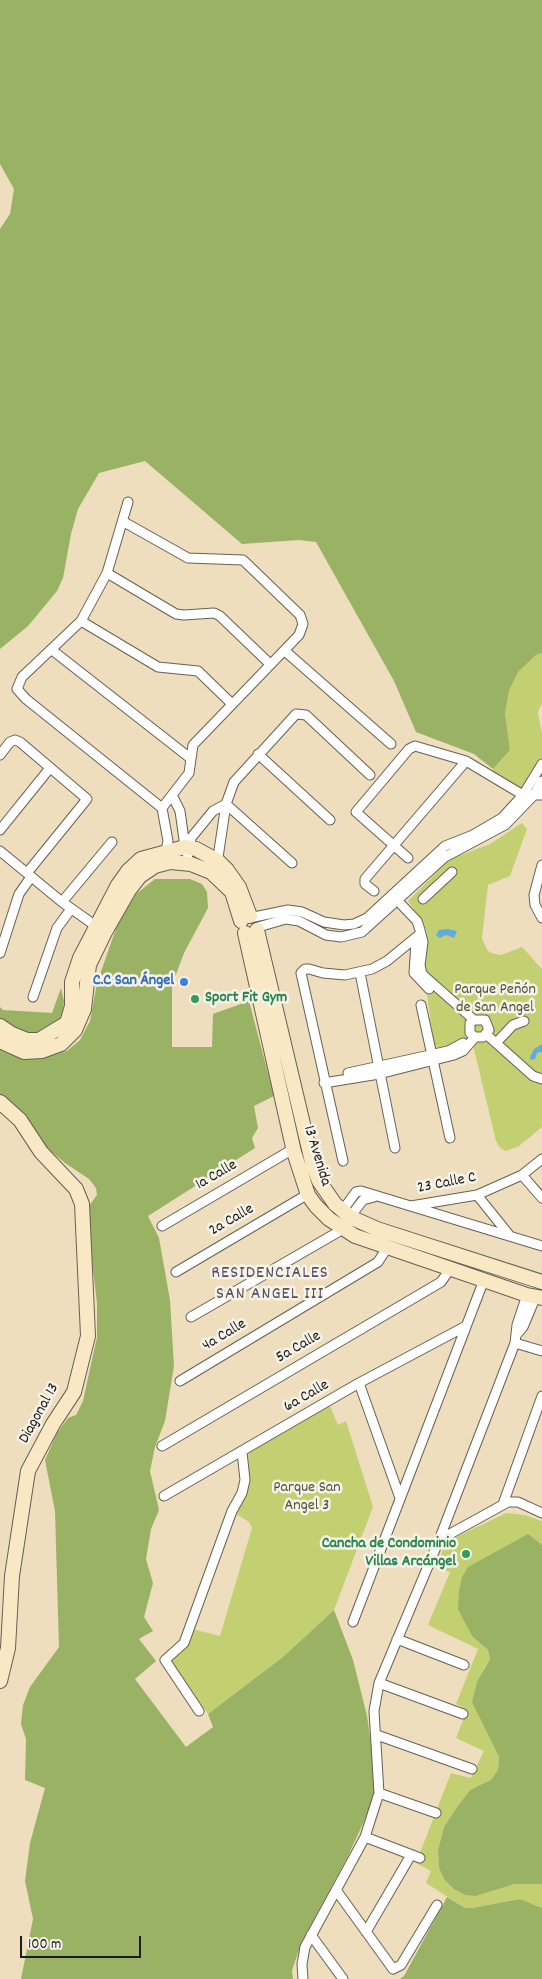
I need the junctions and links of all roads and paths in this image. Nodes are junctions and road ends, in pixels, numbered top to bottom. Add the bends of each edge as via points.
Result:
1 (128, 502) dead end
2 (124, 522) junction
3 (107, 573) junction
4 (80, 621) junction
5 (52, 650) junction
6 (285, 651) junction
7 (270, 664) junction
8 (232, 704) junction
9 (391, 744) dead end
10 (0, 754) edge
11 (258, 754) junction
12 (190, 758) junction
13 (466, 761) junction
14 (542, 764) edge
15 (50, 768) junction
16 (370, 775) dead end
17 (542, 781) edge
18 (523, 795) junction
19 (538, 795) edge
20 (173, 797) junction
21 (226, 804) junction
22 (162, 808) junction
23 (330, 820) dead end
24 (0, 830) edge
25 (112, 842) dead end
26 (393, 846) junction
27 (187, 847) junction
28 (0, 850) edge
29 (166, 851) junction
30 (408, 858) dead end
31 (186, 864) junction
32 (292, 864) dead end
33 (430, 864) junction
34 (542, 865) edge
35 (215, 867) junction
36 (452, 872) dead end
37 (30, 875) junction
38 (443, 881) junction
39 (374, 891) dead end
40 (542, 896) edge
41 (395, 898) junction
42 (423, 899) dead end
43 (62, 902) junction
44 (535, 905) junction
45 (71, 909) junction
46 (111, 910) junction
47 (542, 918) edge
48 (251, 924) junction
49 (100, 930) junction
50 (420, 934) junction
51 (0, 953) edge
52 (360, 973) junction
53 (33, 996) dead end
54 (421, 1005) dead end
55 (524, 1021) dead end
56 (0, 1026) edge
57 (472, 1028) junction
58 (487, 1035) junction
59 (0, 1041) edge
60 (496, 1044) junction
61 (432, 1057) junction
62 (379, 1070) junction
63 (542, 1079) edge
64 (324, 1080) junction
65 (282, 1099) junction
66 (0, 1102) edge
67 (450, 1138) dead end
68 (395, 1148) dead end
69 (288, 1152) junction
70 (542, 1159) edge
71 (343, 1161) dead end
72 (522, 1175) junction
73 (477, 1196) junction
74 (303, 1197) junction
75 (542, 1198) edge
76 (409, 1206) junction
77 (346, 1214) junction
78 (162, 1226) dead end
79 (338, 1232) junction
80 (510, 1236) junction
81 (542, 1246) edge
82 (385, 1251) junction
83 (450, 1264) junction
84 (176, 1272) dead end
85 (497, 1282) junction
86 (542, 1282) edge
87 (535, 1296) edge
88 (191, 1317) dead end
89 (466, 1326) junction
90 (516, 1338) junction
91 (542, 1351) edge
92 (180, 1380) dead end
93 (359, 1383) junction
94 (542, 1396) edge
95 (162, 1446) dead end
96 (242, 1452) junction
97 (164, 1496) dead end
98 (400, 1498) junction
99 (502, 1504) junction
100 (542, 1513) edge
101 (439, 1540) junction
102 (353, 1622) dead end
103 (397, 1639) junction
104 (464, 1665) dead end
105 (0, 1681) edge
106 (379, 1683) junction
107 (199, 1711) dead end
108 (463, 1714) dead end
109 (377, 1735) junction
110 (472, 1769) dead end
111 (379, 1793) junction
112 (436, 1813) dead end
113 (365, 1837) junction
114 (336, 1890) junction
115 (437, 1905) dead end
116 (366, 1932) junction
117 (310, 1935) junction
118 (302, 1979) edge
119 (342, 1979) edge

1 - 2 street
2 - 3 street
2 - 6 street via 188,558 243,560 300,616 303,624 299,635
3 - 4 street
3 - 7 street via 176,614 214,613 220,616
4 - 5 street
4 - 8 street via 158,667 198,670
5 - 12 street
5 - 22 street via 22,678 17,689
6 - 7 street
6 - 9 street
7 - 8 street
8 - 12 street via 193,745
10 - 15 street via 15,740
11 - 16 street via 296,714 301,713
11 - 21 street via 234,782
11 - 23 street
12 - 20 street via 189,773
13 - 18 street
13 - 26 street
13 - 26 street via 414,746 358,808 359,816
14 - 18 street
15 - 24 street
15 - 37 street via 87,799
17 - 19 street
18 - 19 street
18 - 33 street via 502,818 445,846
19 - 33 street via 505,825
20 - 22 street
20 - 27 street via 180,811
21 - 27 street via 213,812
21 - 32 street
21 - 35 street
22 - 29 street via 168,840
25 - 43 street
26 - 30 street
26 - 39 street via 364,882
27 - 29 street, 13 Avenida
27 - 31 street
27 - 35 street, 13 Avenida
28 - 37 street
29 - 46 street, 13 Avenida via 141,859 128,871
31 - 35 street, 13 Avenida
31 - 46 street, 13 Avenida via 170,862 140,876
33 - 38 street
33 - 41 street
34 - 44 street via 535,886
35 - 48 street, 13 Avenida
36 - 38 street
37 - 43 street
37 - 51 street via 18,894
38 - 42 street
40 - 44 street
41 - 48 street via 368,928 354,935 326,935 299,921 286,919
41 - 50 street via 417,921
43 - 45 street
44 - 47 street
45 - 49 street
45 - 53 street via 57,928
46 - 49 street, 13 Avenida
48 - 65 street, 13 Avenida
48 - 77 street, 13 Avenida via 313,1166 327,1195
49 - 56 street, 13 Avenida via 80,958 72,982 72,1006 67,1024 39,1040 26,1040
49 - 59 street, 13 Avenida via 89,965 84,1009 75,1030 61,1044 42,1051 24,1052
50 - 52 street via 387,961
50 - 57 street via 416,942 414,973
52 - 62 street
52 - 64 street via 323,974 305,969 301,973
54 - 61 street
55 - 60 street via 513,1025
57 - 58 street via 483,1038
57 - 58 street via 485,1020 489,1024
57 - 61 street via 460,1046
58 - 60 street
60 - 63 street via 533,1076
61 - 62 street
61 - 67 street
62 - 64 street
62 - 68 street
64 - 71 street
65 - 69 street via 280,1113
65 - 83 street, 13 Avenida via 308,1195 328,1219 355,1236
66 - 105 street, Diagonal 13 via 20,1120 41,1152 76,1189 82,1204 88,1336 74,1392 28,1471 12,1576 8,1648
69 - 74 street
69 - 78 street, 1a Calle
70 - 72 street, 23 Calle C
72 - 73 street, 23 Calle C
72 - 75 street
73 - 76 street, 23 Calle C
73 - 80 street
74 - 79 street
74 - 84 street, 2a Calle
76 - 77 street via 374,1197 363,1200
76 - 80 street
77 - 83 street, 13 Avenida
79 - 82 street
79 - 88 street
80 - 81 street
82 - 83 street
82 - 92 street, 4a Calle via 378,1262
83 - 85 street, 13 Avenida
83 - 85 street
83 - 95 street, 5a Calle via 441,1282
85 - 86 street, 13 Avenida
85 - 87 street, 13 Avenida
85 - 89 street
87 - 90 street via 517,1325
89 - 93 street, 6a Calle
89 - 98 street
90 - 91 street
90 - 101 street
93 - 96 street, 6a Calle
93 - 98 street
94 - 99 street
96 - 97 street, 6a Calle
96 - 107 street via 245,1480 242,1493 232,1511 184,1643 165,1660
98 - 102 street
99 - 100 street via 513,1501
99 - 101 street
101 - 103 street
103 - 104 street
103 - 106 street
106 - 108 street
106 - 109 street via 374,1710
109 - 110 street
109 - 111 street
111 - 112 street
111 - 113 street
113 - 114 street
113 - 116 street via 416,1856
114 - 116 street
114 - 117 street
115 - 116 street via 401,1965 394,1968
117 - 118 street via 302,1958
117 - 119 street

